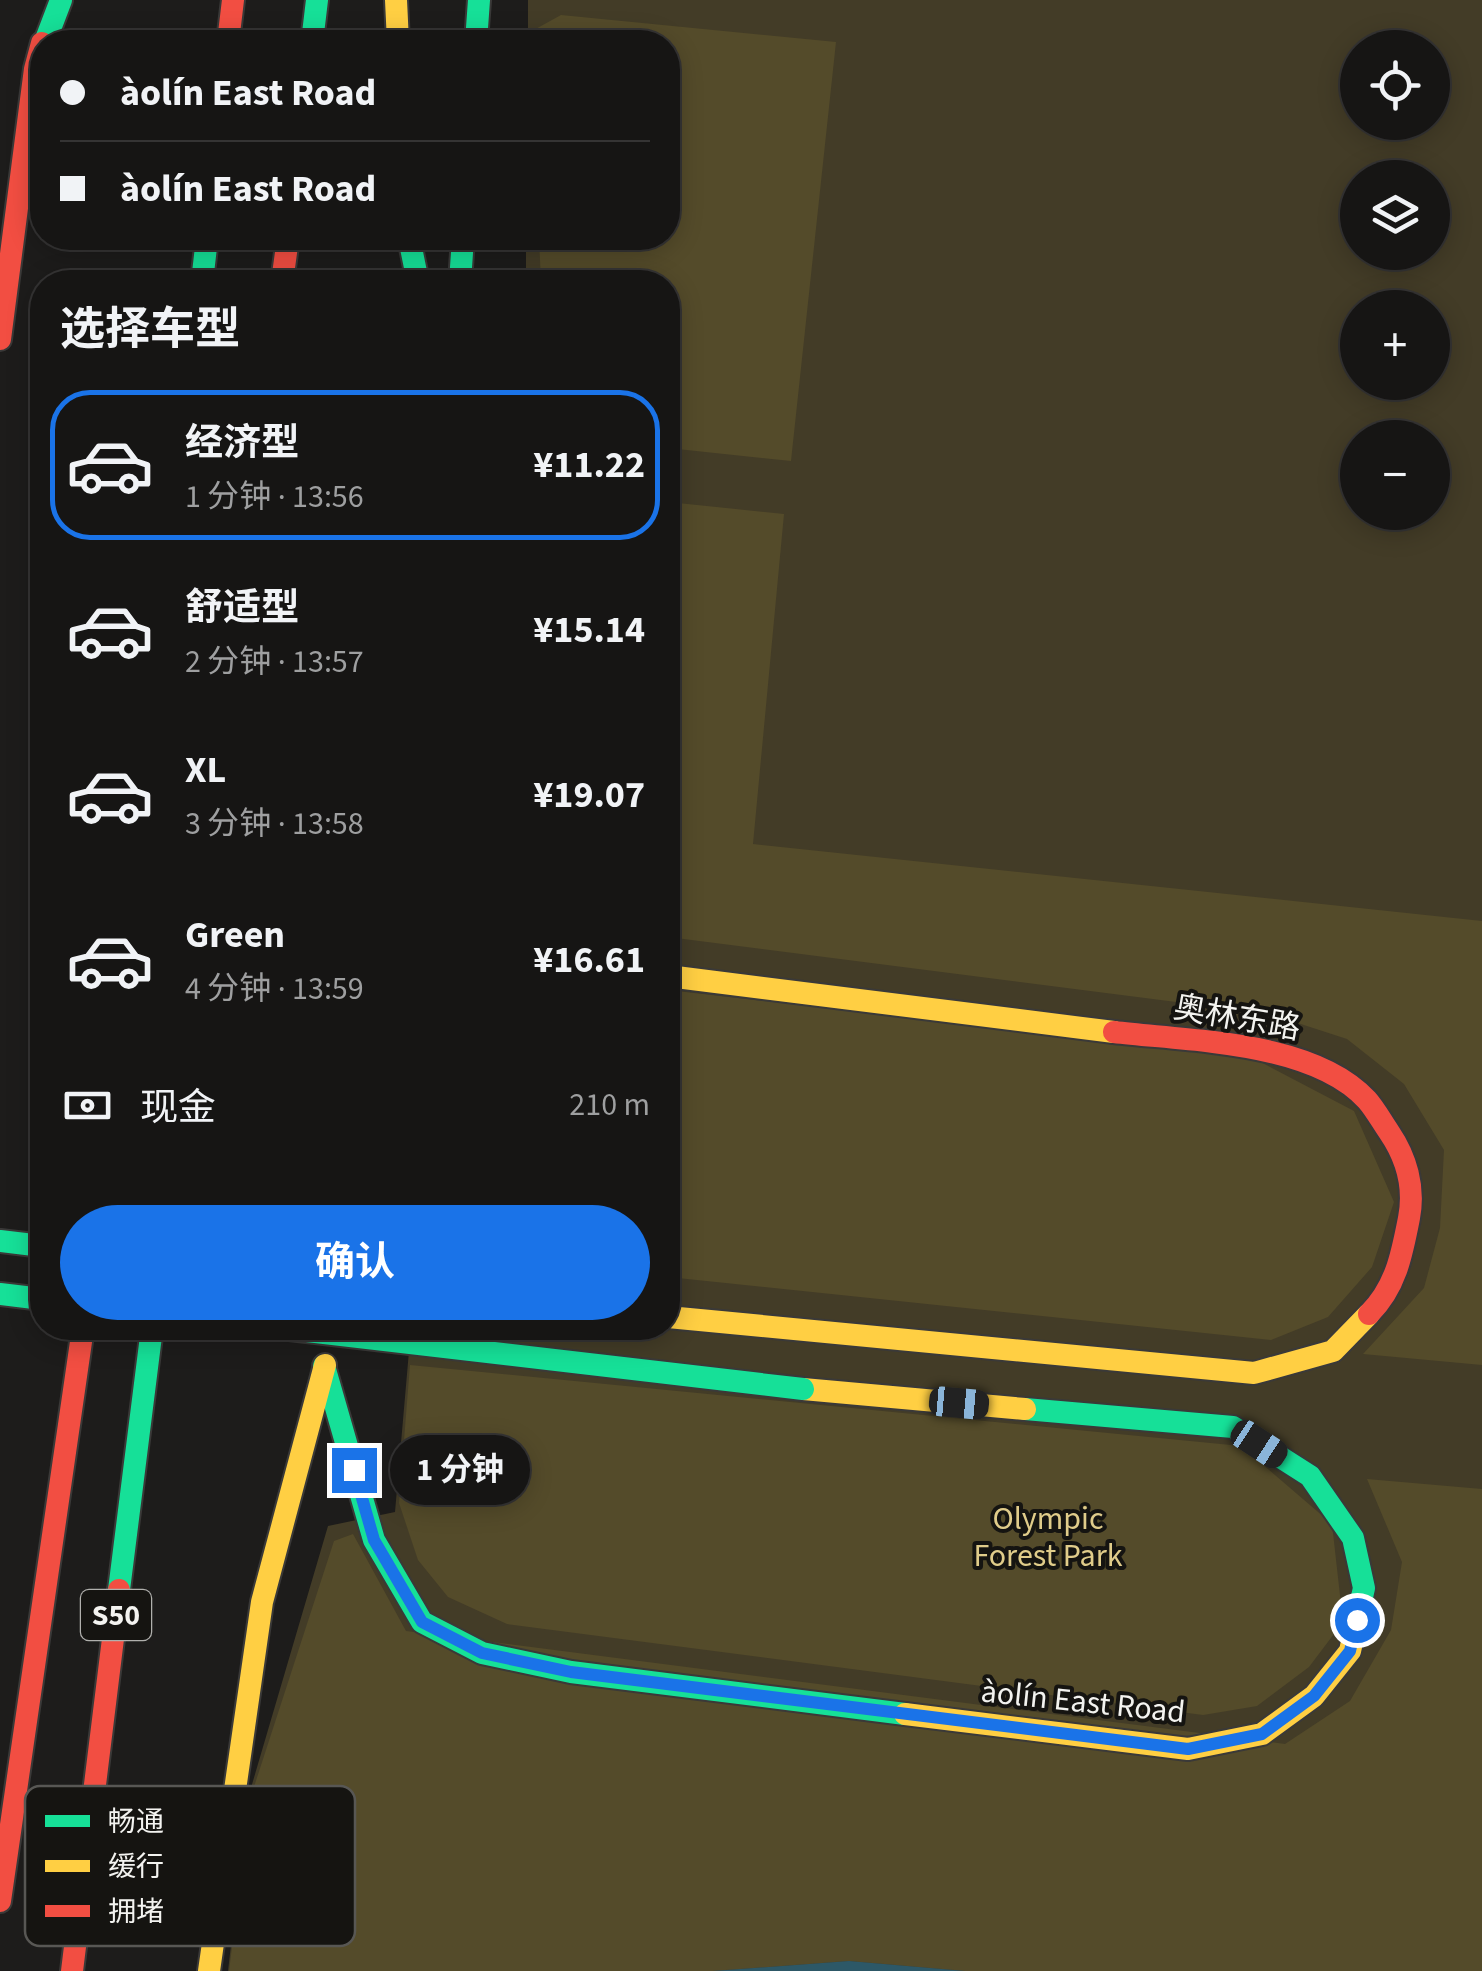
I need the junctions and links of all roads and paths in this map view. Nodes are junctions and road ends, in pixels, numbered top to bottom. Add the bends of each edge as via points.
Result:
1 (58, 0) edge
2 (233, 0) edge
3 (318, 0) edge
4 (396, 0) edge
5 (479, 0) edge
6 (48, 30) edge
7 (229, 30) edge
8 (314, 30) edge
9 (397, 30) edge
10 (477, 30) edge
11 (30, 132) edge
12 (0, 339) edge
13 (680, 978) edge
14 (0, 1241) edge
15 (30, 1245) edge
16 (0, 1294) edge
17 (30, 1298) edge
18 (680, 1317) edge
19 (81, 1340) edge
20 (151, 1340) edge
21 (329, 1340) edge
22 (384, 1340) edge
23 (324, 1366) junction
24 (95, 1786) edge
25 (235, 1786) edge
26 (0, 1900) edge
27 (75, 1946) edge
28 (212, 1946) edge
29 (72, 1971) edge
30 (209, 1971) edge

1 - 6 main road
2 - 7 main road
3 - 8 main road
4 - 9 main road
5 - 10 main road
11 - 12 main road
13 - 18 main road, 奥林东路 via 1276,1052 1323,1068 1366,1099 1404,1153 1413,1199 1400,1266 1381,1302 1333,1352 1254,1373
14 - 15 main road
16 - 17 main road
19 - 26 main road, S50
20 - 24 main road, S50
21 - 23 main road
22 - 23 main road, àolín East Road, bridge via 803,1389 1233,1427 1310,1476 1353,1538 1364,1588 1350,1651 1314,1696 1262,1734 1188,1749 571,1672 482,1653 422,1622 374,1540
23 - 25 main road via 262,1602
27 - 29 main road, S50
28 - 30 main road

